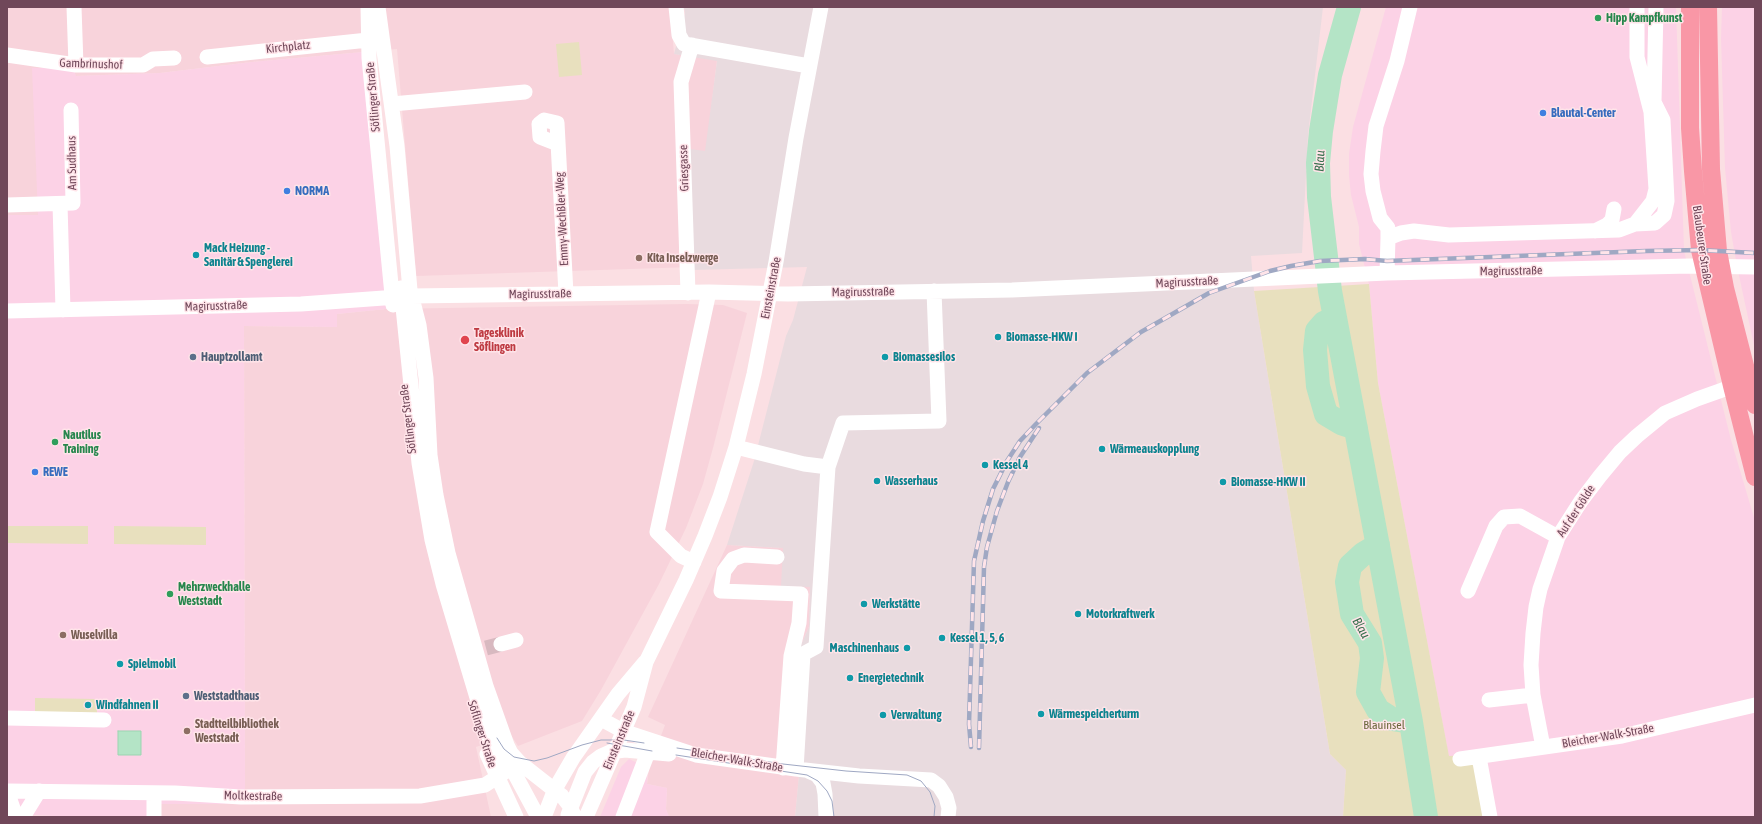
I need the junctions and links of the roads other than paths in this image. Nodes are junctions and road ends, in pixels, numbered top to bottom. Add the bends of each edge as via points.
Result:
1 (74, 7) edge
2 (368, 7) edge
3 (372, 7) edge
4 (378, 7) edge
5 (676, 7) edge
6 (821, 7) edge
7 (1410, 7) edge
8 (1637, 7) edge
9 (1656, 7) edge
10 (1690, 7) edge
11 (1708, 7) edge
12 (368, 40) junction
13 (692, 45) junction
14 (7, 55) edge
15 (207, 57) dead end
16 (174, 58) dead end
17 (76, 65) junction
18 (809, 66) junction
19 (526, 92) dead end
20 (392, 104) junction
21 (71, 110) dead end
22 (558, 148) dead end
23 (1711, 169) junction
24 (1692, 171) junction
25 (7, 204) edge
26 (60, 204) junction
27 (1614, 209) dead end
28 (1635, 224) junction
29 (1594, 231) junction
30 (1388, 238) junction
31 (1711, 266) junction
32 (1755, 267) edge
33 (1387, 273) junction
34 (934, 291) junction
35 (710, 292) junction
36 (688, 293) junction
37 (566, 294) junction
38 (770, 294) junction
39 (403, 297) junction
40 (63, 310) junction
41 (7, 311) edge
42 (1740, 384) junction
43 (1755, 405) edge
44 (736, 447) junction
45 (828, 468) junction
46 (1755, 477) edge
47 (1558, 537) junction
48 (777, 557) dead end
49 (694, 562) junction
50 (1468, 591) dead end
51 (516, 640) dead end
52 (501, 644) tunnel mouth
53 (646, 662) junction
54 (1533, 695) junction
55 (1489, 700) dead end
56 (1755, 705) edge
57 (7, 718) edge
58 (600, 719) junction
59 (104, 720) dead end
60 (496, 738) junction
61 (618, 742) junction
62 (650, 745) junction
63 (1543, 747) junction
64 (509, 749) junction
65 (696, 755) junction
66 (1479, 757) junction
67 (1460, 759) dead end
68 (795, 769) junction
69 (528, 770) junction
70 (505, 772) junction
71 (555, 789) junction
72 (7, 791) edge
73 (39, 791) junction
74 (154, 793) junction
75 (946, 797) junction
76 (568, 812) edge
77 (16, 817) edge
78 (23, 817) edge
79 (154, 817) edge
80 (516, 817) edge
81 (531, 817) edge
82 (538, 817) edge
83 (544, 817) edge
84 (586, 817) edge
85 (623, 817) edge
86 (826, 817) edge
87 (948, 817) edge
88 (959, 817) edge
89 (1490, 817) edge

1 - 17 street
2 - 12 street, Söflinger Straße
3 - 39 street
4 - 20 street, Söflinger Straße
4 - 39 street via 396,163
5 - 13 street via 679,34 684,44
6 - 18 street, Einsteinstraße
7 - 30 street via 1376,126 1373,151 1373,191 1380,218 1388,228
8 - 28 street via 1638,56 1651,112 1656,189 1653,201
9 - 28 street via 1654,102 1663,120 1667,201 1664,216 1655,223
10 - 24 main road, Blaubeurer Straße
11 - 23 main road, Blaubeurer Straße
12 - 15 street, Kirchplatz
12 - 39 street, Söflinger Straße
13 - 18 street
13 - 36 street, Griesgasse via 681,82
14 - 17 street, Gambrinushof
16 - 17 street, Gambrinushof via 153,59 143,65
18 - 38 street, Einsteinstraße
19 - 20 street, Söflinger Straße
20 - 39 street, Söflinger Straße via 400,166
21 - 26 street, Am Sudhaus via 73,203
22 - 37 street, Emmy-Wechßler-Weg
23 - 24 main road
23 - 31 main road, Blaubeurer Straße
24 - 31 main road, Blaubeurer Straße
25 - 26 street, Am Sudhaus
26 - 40 street, Am Sudhaus
27 - 29 street via 1608,225
28 - 29 street via 1619,230
29 - 30 street via 1449,235 1414,231
30 - 33 street
31 - 32 street, Magirusstraße
31 - 33 street, Magirusstraße
31 - 42 main road, Blaubeurer Straße
33 - 34 street, Magirusstraße via 1035,289
34 - 38 street, Magirusstraße
34 - 45 street via 939,421 843,423
35 - 36 street, Magirusstraße
35 - 38 street, Magirusstraße
35 - 49 street via 657,532 681,556
36 - 37 street, Magirusstraße
37 - 39 street, Magirusstraße
38 - 44 street, Einsteinstraße
39 - 40 street, Magirusstraße via 301,304
39 - 60 street via 424,459 436,529 452,594
39 - 64 street, Söflinger Straße via 419,325 427,390 429,444 439,513 452,572 481,650 499,727
39 - 70 street via 419,463 433,545 484,722
40 - 41 street, Magirusstraße
42 - 43 main road, Blaubeurer Straße
42 - 46 main road, Blaubeurer Straße
42 - 47 street, Auf der Gölde via 1665,413 1637,436 1600,476
44 - 45 street
44 - 49 street, Einsteinstraße via 714,516
45 - 68 street via 816,647 803,654
47 - 50 street via 1520,516 1504,517 1496,526
47 - 54 street, Auf der Gölde via 1536,607 1531,665
48 - 68 street via 744,555 734,559 724,571 721,591 801,594 799,623 791,656
49 - 53 street, Einsteinstraße
51 - 52 street
53 - 58 street, Einsteinstraße via 630,678
53 - 61 street, Einsteinstraße via 634,707
54 - 55 street
54 - 63 street, Auf der Gölde
56 - 63 street, Bleicher-Walk-Straße via 1622,736
57 - 59 street
58 - 61 street, Bleicher-Walk-Straße
58 - 71 street, Einsteinstraße
60 - 64 street
60 - 70 street
61 - 62 street, Bleicher-Walk-Straße
61 - 62 street
61 - 76 street via 590,765
61 - 84 street, Einsteinstraße
62 - 65 street, Bleicher-Walk-Straße via 677,748
62 - 65 street via 676,755
62 - 85 street
63 - 66 street, Bleicher-Walk-Straße
64 - 69 street, Söflinger Straße
65 - 68 street, Bleicher-Walk-Straße
66 - 67 street, Bleicher-Walk-Straße
66 - 89 street
68 - 75 street, Bleicher-Walk-Straße via 858,776 926,779 938,785
68 - 86 street via 817,775 823,783
69 - 70 street via 522,768
69 - 71 street, Söflinger Straße
70 - 74 street, Moltkestraße via 485,785 420,796 241,797
70 - 80 street, Söflinger Straße
70 - 81 street
70 - 82 street
71 - 76 street, Söflinger Straße
71 - 83 street, Einsteinstraße
72 - 73 street, Moltkestraße
72 - 77 street
73 - 74 street, Moltkestraße
73 - 78 street
74 - 79 street
75 - 87 street
75 - 88 street, Bleicher-Walk-Straße

